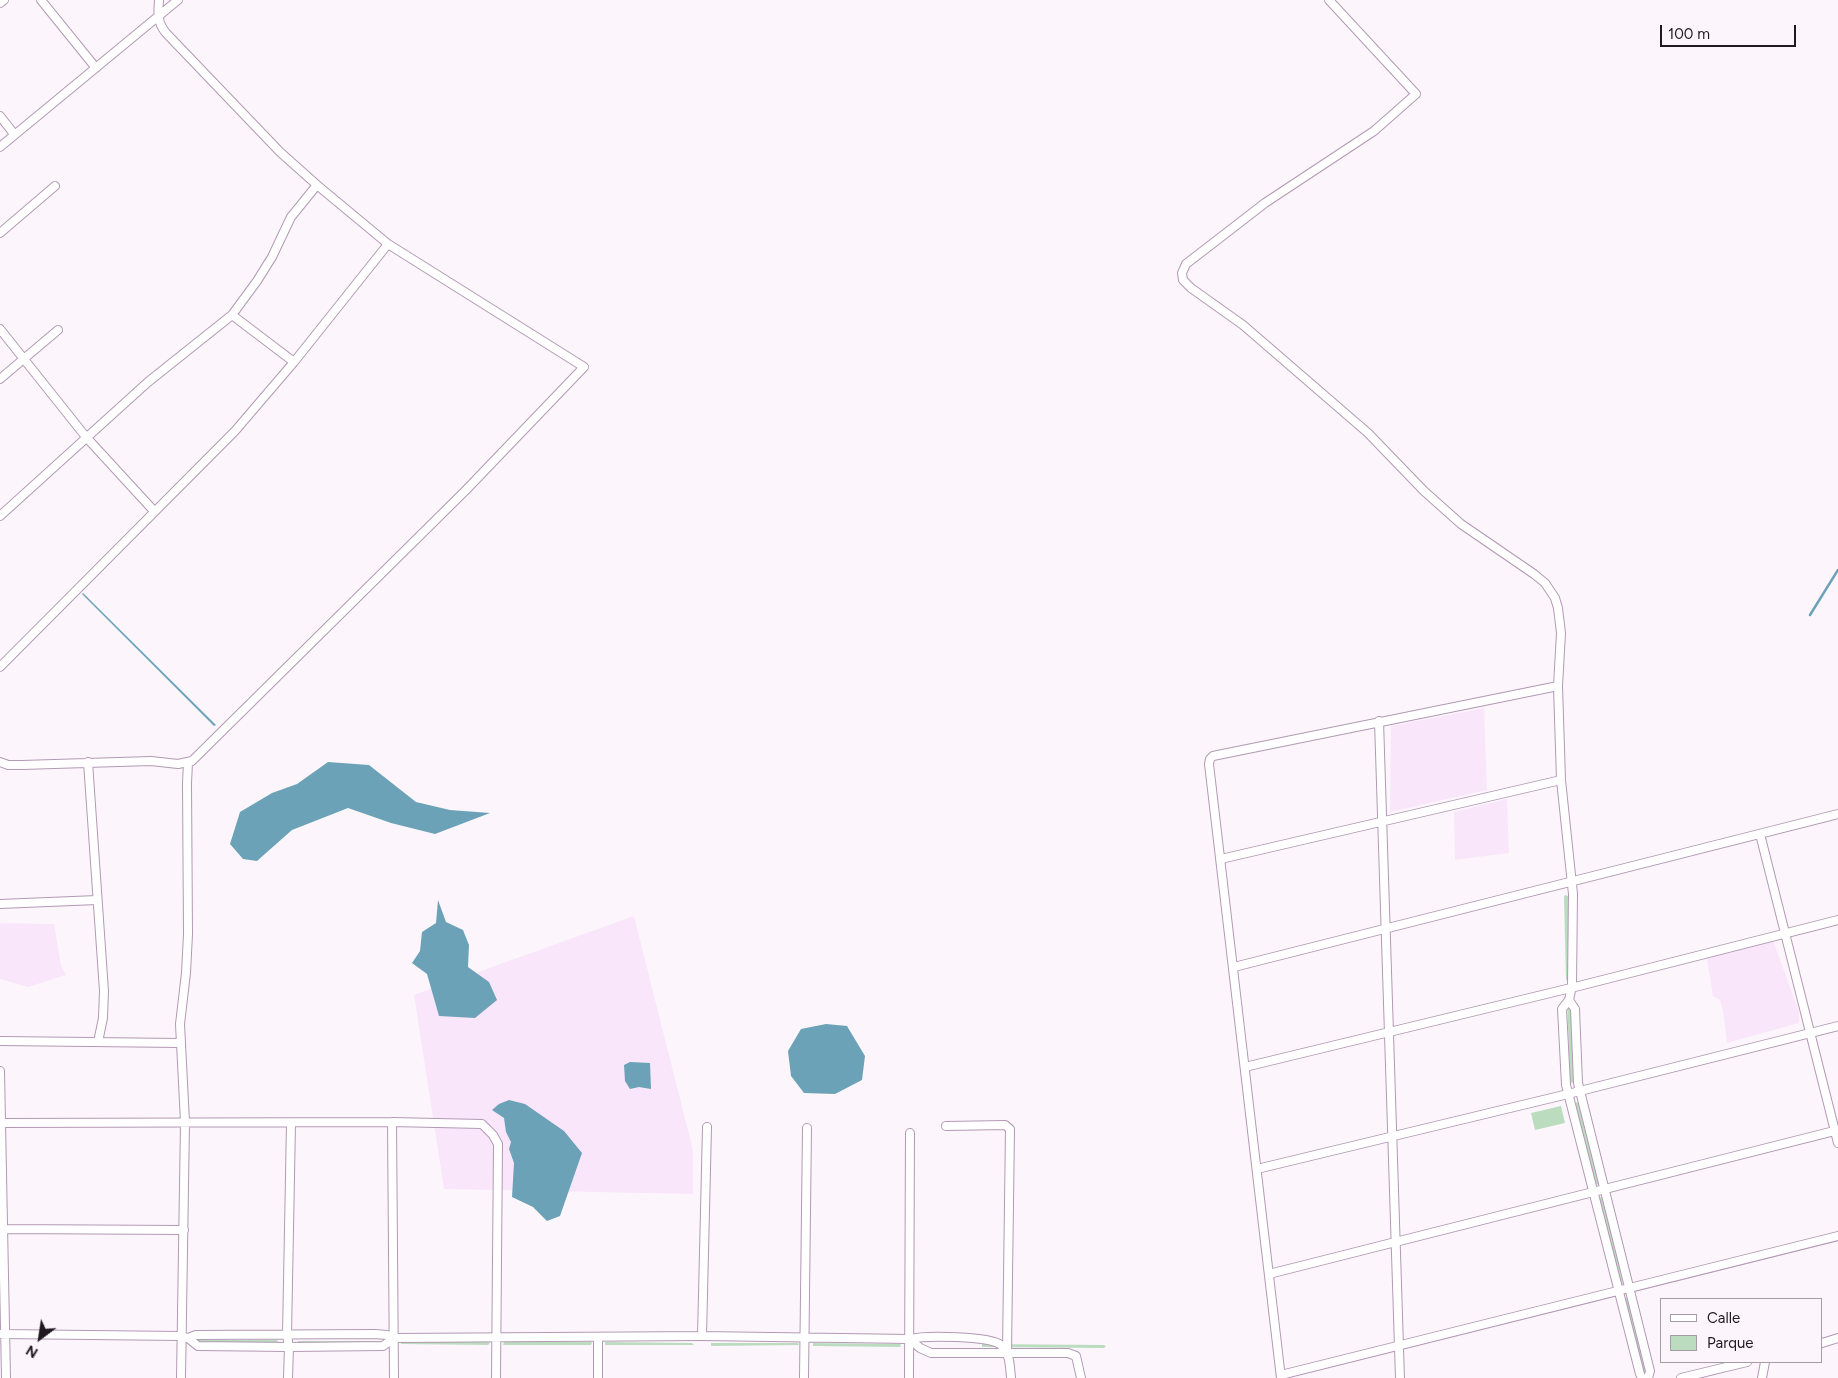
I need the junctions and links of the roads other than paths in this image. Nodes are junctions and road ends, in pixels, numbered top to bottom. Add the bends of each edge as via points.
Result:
1 (4, 0) edge
2 (41, 0) edge
3 (158, 0) edge
4 (178, 0) edge
5 (1329, 0) edge
6 (0, 3) edge
7 (157, 18) junction
8 (96, 68) junction
9 (0, 116) edge
10 (14, 134) junction
11 (0, 147) edge
12 (317, 185) junction
13 (55, 186) dead end
14 (0, 233) edge
15 (388, 244) junction
16 (232, 315) junction
17 (0, 329) edge
18 (58, 330) dead end
19 (23, 358) junction
20 (294, 362) junction
21 (0, 379) edge
22 (86, 437) junction
23 (154, 511) junction
24 (0, 516) edge
25 (0, 666) edge
26 (1558, 686) junction
27 (1379, 721) junction
28 (0, 762) edge
29 (88, 762) junction
30 (188, 763) junction
31 (1561, 780) junction
32 (1838, 814) edge
33 (1382, 823) junction
34 (1760, 834) junction
35 (1221, 860) junction
36 (1572, 880) junction
37 (97, 900) junction
38 (0, 904) edge
39 (1838, 920) edge
40 (1385, 928) junction
41 (1785, 933) junction
42 (1234, 966) junction
43 (1572, 986) junction
44 (1569, 1000) junction
45 (1838, 1026) edge
46 (1389, 1032) junction
47 (1810, 1033) junction
48 (0, 1041) edge
49 (98, 1042) junction
50 (180, 1043) junction
51 (1245, 1067) junction
52 (0, 1071) edge
53 (1580, 1091) junction
54 (1568, 1094) junction
55 (185, 1122) junction
56 (392, 1122) junction
57 (1, 1123) edge
58 (291, 1123) junction
59 (707, 1126) dead end
60 (946, 1126) dead end
61 (807, 1128) dead end
62 (1836, 1131) edge
63 (910, 1133) dead end
64 (1393, 1135) junction
65 (1838, 1143) edge
66 (1257, 1169) junction
67 (1605, 1190) junction
68 (1593, 1193) junction
69 (4, 1229) junction
70 (184, 1230) junction
71 (1838, 1236) edge
72 (1397, 1242) junction
73 (1269, 1274) junction
74 (1630, 1289) junction
75 (1618, 1292) junction
76 (3, 1334) edge
77 (287, 1335) junction
78 (702, 1336) junction
79 (184, 1337) junction
80 (496, 1337) junction
81 (598, 1337) junction
82 (394, 1338) junction
83 (805, 1338) junction
84 (1838, 1338) edge
85 (910, 1339) junction
86 (1823, 1343) edge
87 (1400, 1346) junction
88 (289, 1347) junction
89 (1007, 1352) junction
90 (1743, 1363) edge
91 (1765, 1363) edge
92 (1281, 1377) edge
93 (6, 1378) edge
94 (181, 1378) edge
95 (288, 1378) edge
96 (394, 1378) edge
97 (496, 1378) edge
98 (598, 1378) edge
99 (804, 1378) edge
100 (909, 1378) edge
101 (1011, 1378) edge
102 (1081, 1378) edge
103 (1400, 1378) edge
104 (1642, 1378) edge
105 (1648, 1378) edge
106 (1681, 1378) edge
107 (1762, 1378) edge

1 - 6 street
2 - 8 street
3 - 7 street
4 - 7 street
5 - 26 street via 1416,94 1374,131 1265,202 1186,264 1182,273 1184,280 1243,325 1368,434 1424,492 1461,524 1545,583 1558,608 1561,633
7 - 8 street
7 - 12 street via 166,33 249,121
8 - 10 street
9 - 10 street
10 - 11 street
12 - 15 street
12 - 16 street via 291,217 272,257
13 - 14 street
15 - 20 street
15 - 30 street via 584,367 466,490 196,759
16 - 20 street
16 - 22 street
17 - 19 street
18 - 19 street
19 - 21 street
19 - 22 street
20 - 23 street via 235,431
22 - 23 street
22 - 24 street
23 - 25 street
26 - 27 street
26 - 31 street
27 - 33 street
27 - 35 street via 1212,756 1209,764
28 - 29 street
29 - 30 street
29 - 37 street
30 - 50 street via 188,934
31 - 33 street
31 - 36 street
32 - 34 street
33 - 35 street
33 - 40 street
34 - 36 street
34 - 41 street
35 - 42 street
36 - 40 street
36 - 43 street
37 - 38 street
37 - 49 street via 104,991
39 - 41 street
40 - 42 street
40 - 46 street
41 - 43 street
41 - 47 street
42 - 51 street
43 - 44 street
43 - 46 street
44 - 53 street via 1575,1009
44 - 54 street via 1562,1009
45 - 47 street
46 - 51 street
46 - 64 street
47 - 53 street
47 - 62 street
48 - 49 street
49 - 50 street
50 - 55 street
51 - 66 street
52 - 57 street
53 - 54 street
53 - 67 street
54 - 64 street
54 - 68 street
55 - 57 street
55 - 58 street
55 - 70 street
56 - 58 street
56 - 80 street via 482,1124 498,1144
56 - 82 street
57 - 69 street
58 - 77 street
59 - 78 street
60 - 89 street via 1004,1125 1010,1128
61 - 83 street
62 - 65 street
62 - 67 street
63 - 85 street
64 - 66 street
64 - 72 street
66 - 73 street
67 - 68 street
67 - 74 street
68 - 72 street
68 - 75 street
69 - 70 street
69 - 76 street
70 - 79 street
71 - 74 street
72 - 73 street
72 - 87 street
73 - 92 street
74 - 75 street
74 - 105 street via 1650,1371
75 - 87 street
75 - 104 street
76 - 79 street
76 - 93 street
77 - 79 street
77 - 82 street via 375,1334
77 - 88 street
78 - 81 street
78 - 83 street
79 - 88 street via 198,1346
79 - 94 street
80 - 81 street
80 - 82 street
80 - 97 street
81 - 98 street
82 - 88 street via 383,1346
82 - 96 street
83 - 85 street
83 - 99 street
84 - 86 street
85 - 89 street via 931,1353
85 - 89 street via 929,1336 992,1340
85 - 100 street
87 - 92 street
87 - 103 street
88 - 95 street
89 - 101 street
89 - 102 street via 1068,1353 1076,1356
90 - 106 street
91 - 107 street

